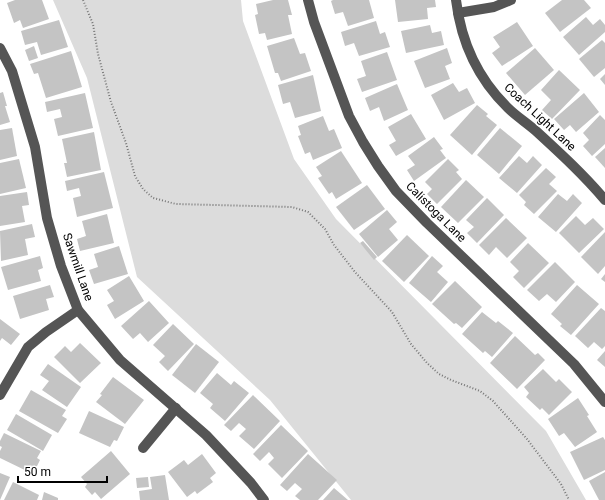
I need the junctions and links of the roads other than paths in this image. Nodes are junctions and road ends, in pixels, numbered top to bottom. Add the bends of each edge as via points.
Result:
1 (308, 0) edge
2 (456, 0) edge
3 (511, 0) edge
4 (458, 13) junction
5 (0, 48) edge
6 (605, 200) edge
7 (78, 310) junction
8 (0, 395) edge
9 (605, 402) edge
10 (176, 408) junction
11 (143, 448) dead end
12 (264, 500) edge

1 - 9 street, Calistoga Lane via 349,116 396,191 574,364
2 - 4 street, Coach Light Lane
3 - 4 street via 494,7
4 - 6 street, Coach Light Lane via 469,51 479,73 492,90 508,108 577,169
5 - 7 street, Sawmill Lane via 12,71 35,146 47,218 61,266
7 - 8 street via 28,347
7 - 10 street, Sawmill Lane via 120,360
10 - 11 street
10 - 12 street, Sawmill Lane via 206,435

